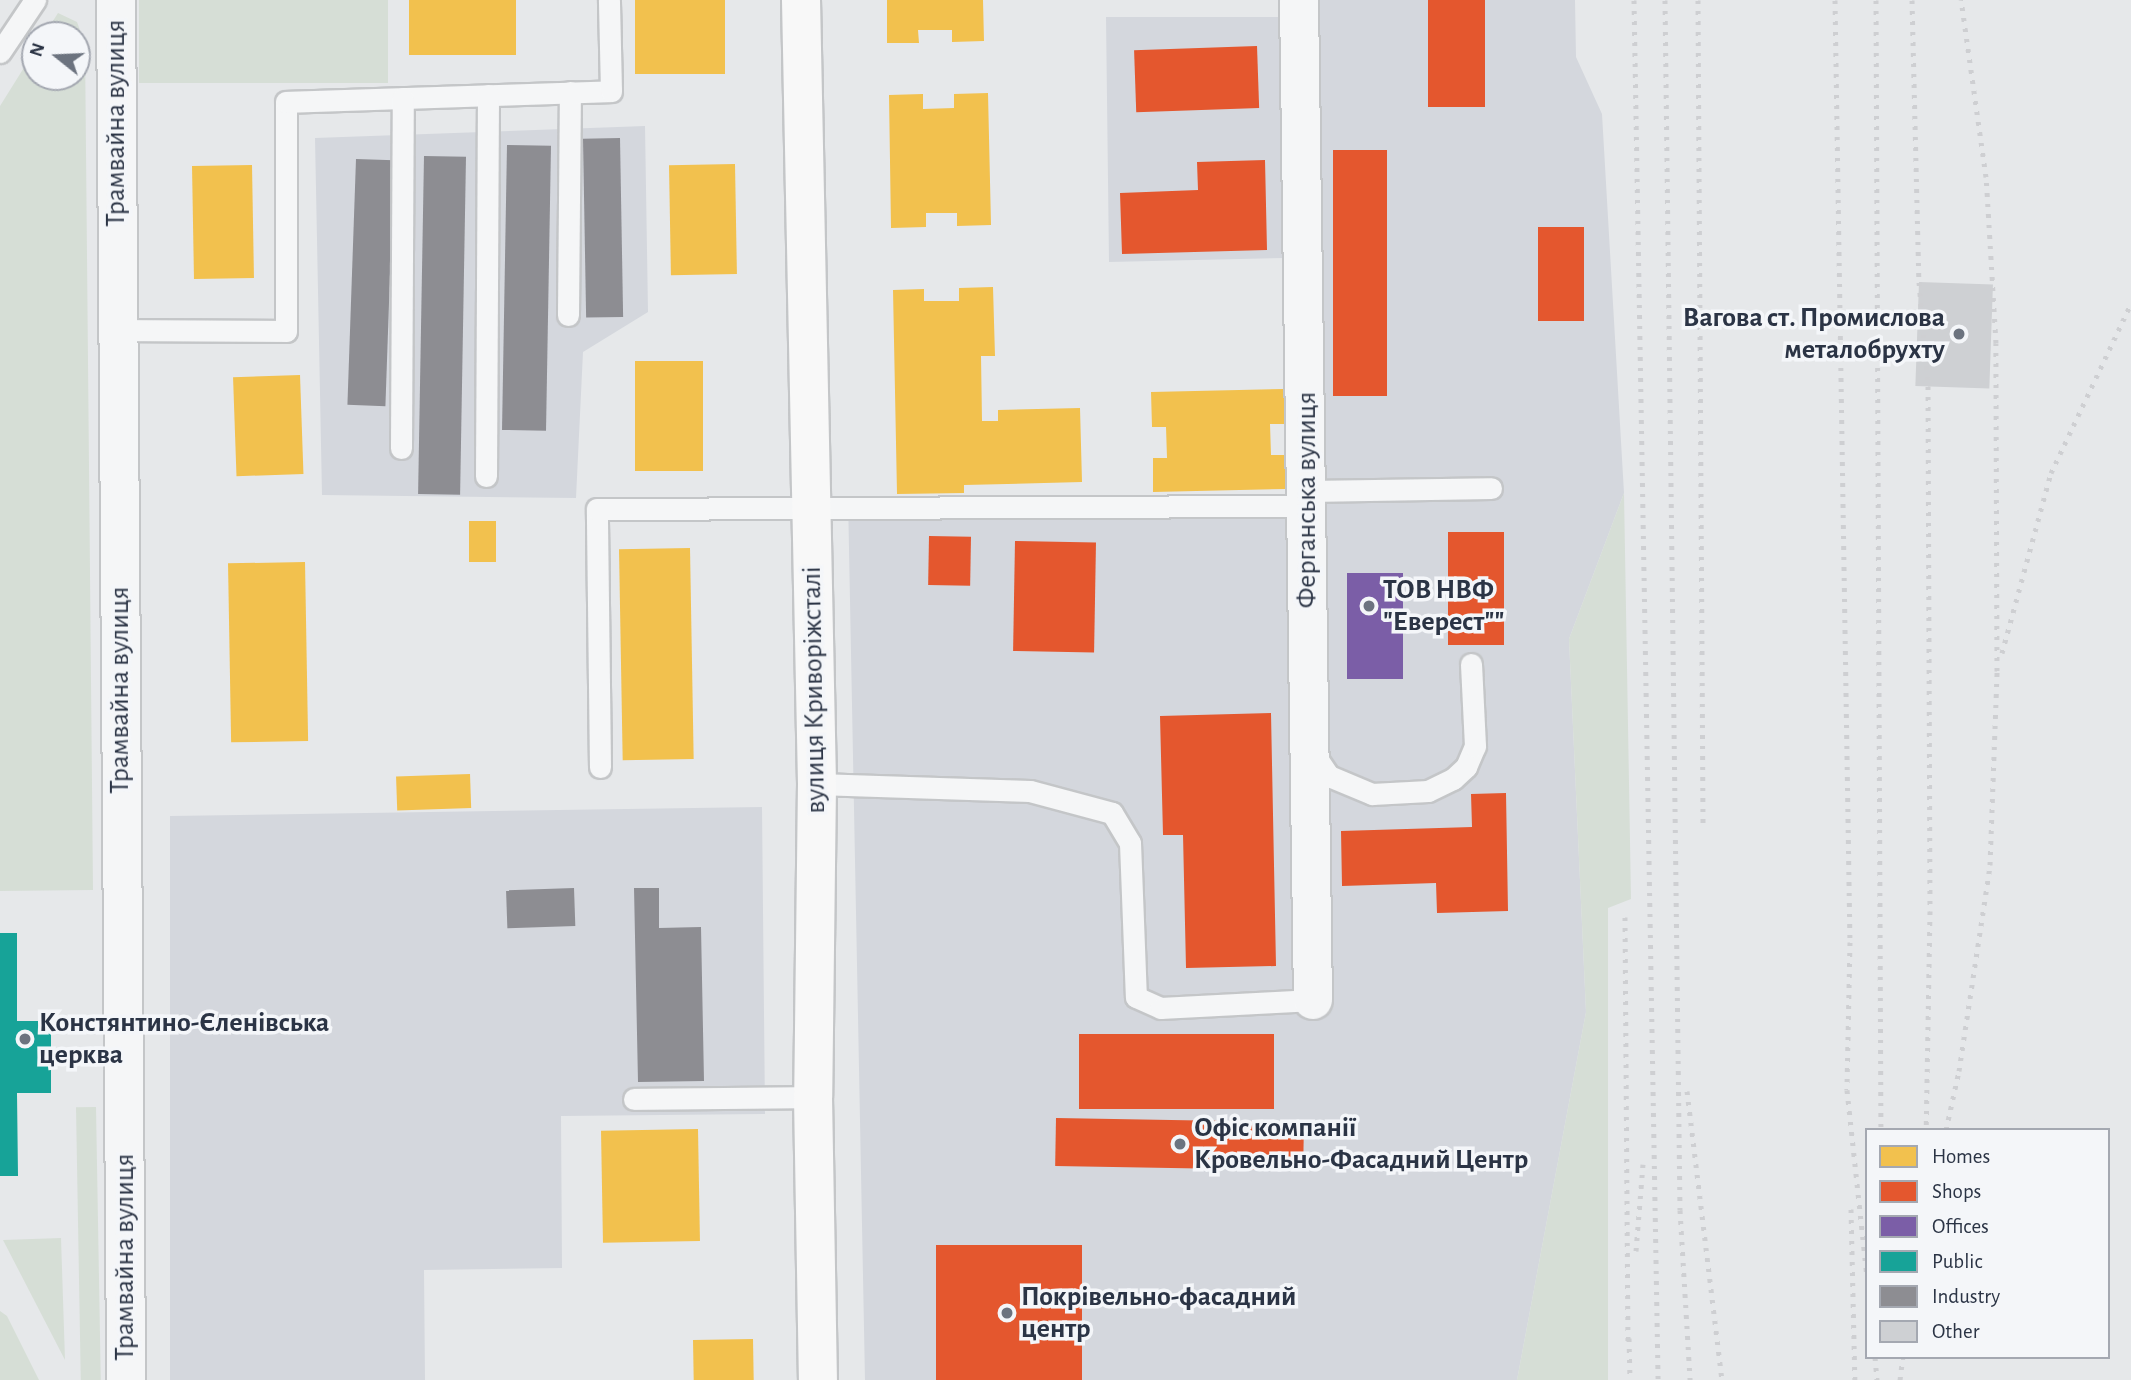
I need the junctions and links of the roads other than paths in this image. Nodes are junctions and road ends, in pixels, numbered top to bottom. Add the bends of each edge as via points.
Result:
1 (35, 0) edge
2 (116, 0) edge
3 (609, 0) edge
4 (801, 0) edge
5 (1299, 0) edge
6 (0, 52) edge
7 (570, 92) junction
8 (488, 95) junction
9 (402, 98) junction
10 (568, 315) dead end
11 (117, 330) junction
12 (401, 448) dead end
13 (486, 476) dead end
14 (1491, 488) dead end
15 (1308, 491) junction
16 (811, 507) junction
17 (1471, 664) dead end
18 (1307, 743) junction
19 (600, 767) dead end
20 (817, 784) junction
21 (1313, 1000) joint
22 (813, 1097) junction
23 (634, 1099) dead end
24 (125, 1380) edge
25 (818, 1380) edge

1 - 6 lane
2 - 11 street, Трамвайна вулиця
3 - 7 lane via 611,91
4 - 16 main road, вулиця Криворіжсталі
5 - 15 street, Ферганська вулиця
7 - 8 lane
7 - 10 lane
8 - 9 lane
8 - 13 lane
9 - 11 lane via 286,102 286,331
9 - 12 lane
11 - 24 street, Трамвайна вулиця
14 - 15 lane
15 - 16 lane via 1292,506
15 - 18 street, Ферганська вулиця
16 - 19 lane via 597,509
16 - 20 main road, вулиця Криворіжсталі
17 - 18 lane via 1475,746 1466,767 1453,779 1428,791 1372,794 1329,776
18 - 21 street, Ферганська вулиця
20 - 21 lane via 1030,791 1112,813 1130,843 1136,997 1161,1008
20 - 22 main road, вулиця Криворіжсталі
22 - 23 lane
22 - 25 main road, вулиця Криворіжсталі

